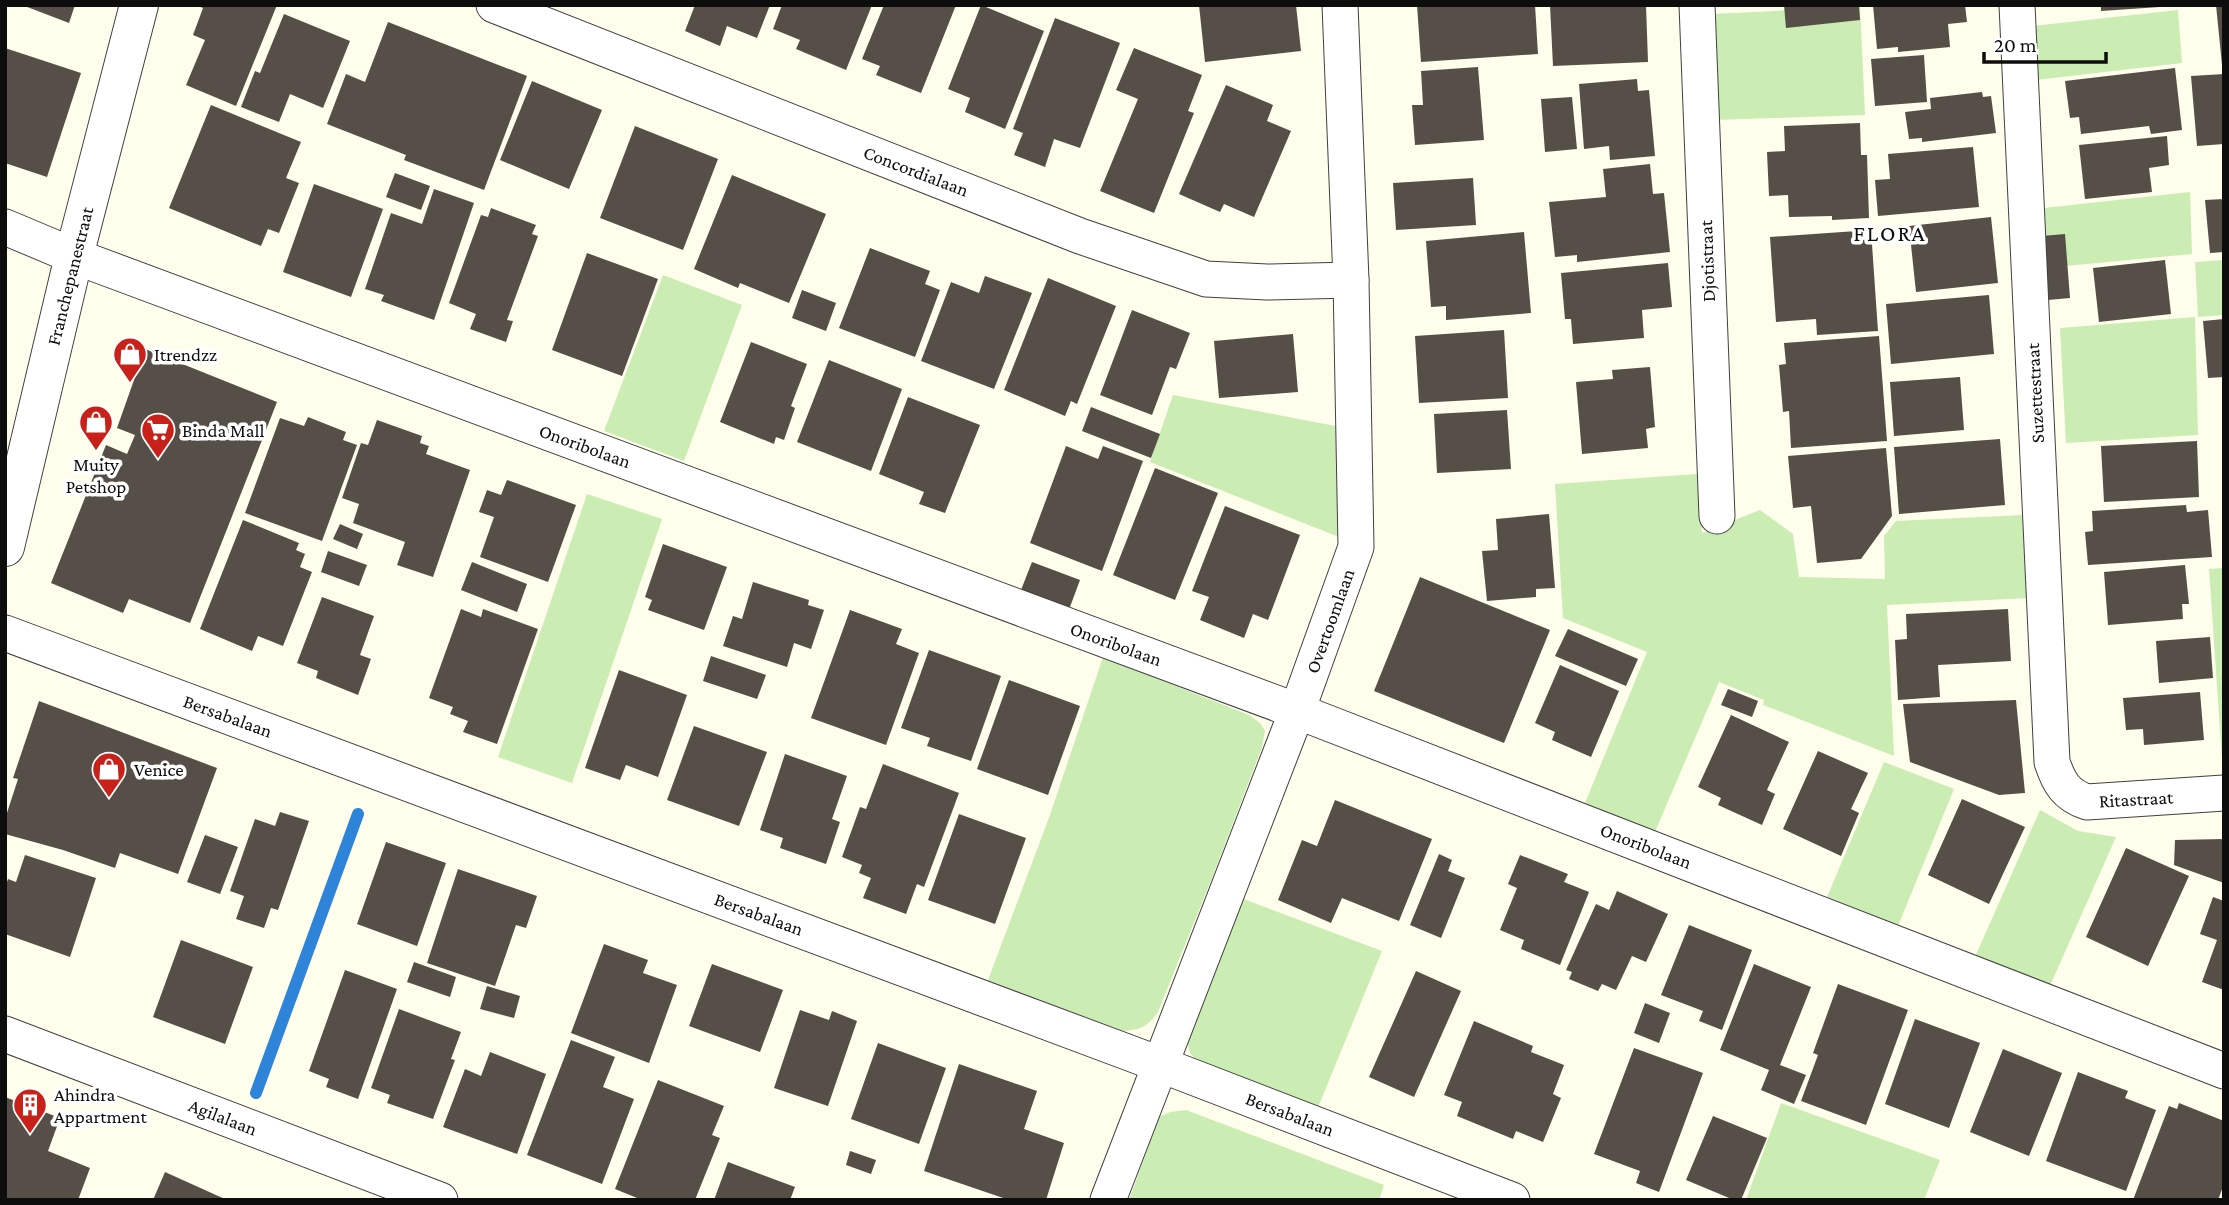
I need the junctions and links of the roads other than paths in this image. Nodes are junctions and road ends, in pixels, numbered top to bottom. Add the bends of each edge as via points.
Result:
1 (139, 5) edge
2 (494, 5) edge
3 (1340, 5) edge
4 (1698, 5) edge
5 (2017, 5) edge
6 (5, 227) edge
7 (74, 256) junction
8 (1351, 280) junction
9 (1717, 516) dead end
10 (5, 547) edge
11 (5, 633) edge
12 (1297, 711) junction
13 (2058, 779) joint
14 (2224, 793) edge
15 (5, 1034) edge
16 (1159, 1064) junction
17 (2224, 1071) edge
18 (440, 1200) edge
19 (1108, 1200) edge
20 (1512, 1200) edge

1 - 7 street, Franchepanestraat
2 - 8 street, Concordialaan via 1068,231 1206,279
3 - 8 street, Overtoomlaan
4 - 9 street, Djotistraat
5 - 13 street, Suzettestraat via 2052,762
6 - 7 street, Onoribolaan
7 - 10 street, Franchepanestraat
7 - 12 street, Onoribolaan
8 - 12 street, Overtoomlaan via 1356,547
11 - 16 street, Bersabalaan
12 - 16 street, Overtoomlaan
12 - 17 street, Onoribolaan
13 - 14 street, Ritastraat via 2066,791 2087,802
15 - 18 street, Agilalaan
16 - 19 street, Overtoomlaan
16 - 20 street, Bersabalaan

